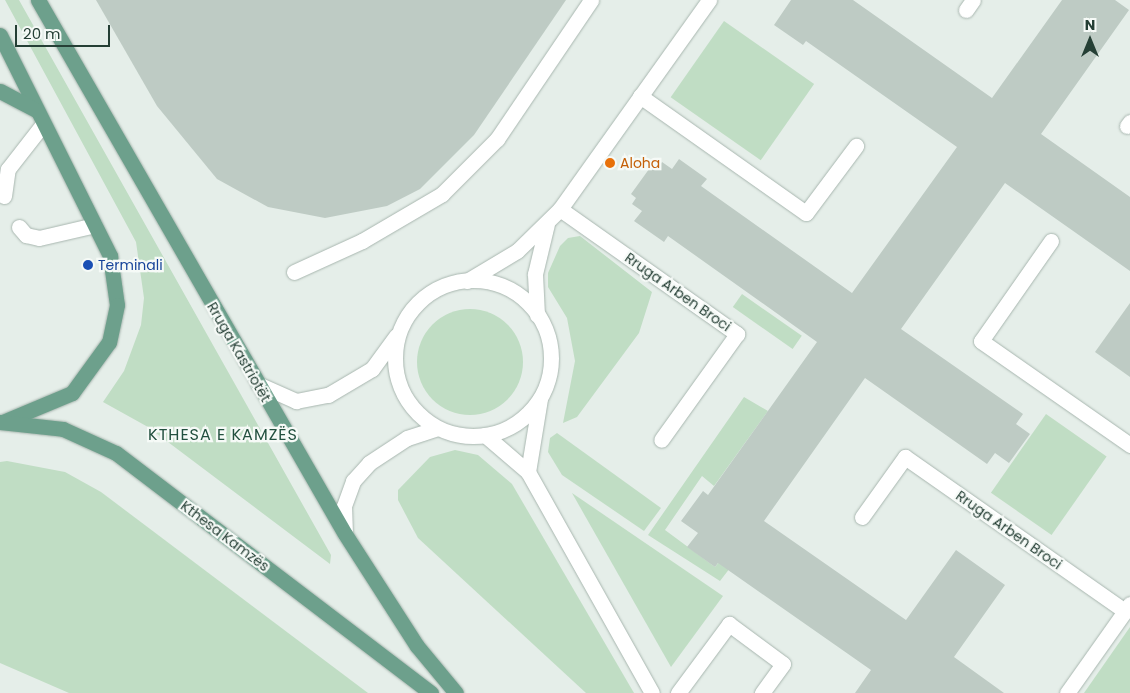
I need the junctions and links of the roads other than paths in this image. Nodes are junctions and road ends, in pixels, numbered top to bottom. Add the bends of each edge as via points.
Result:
1 (38, 0) edge
2 (591, 0) edge
3 (709, 0) edge
4 (0, 35) edge
5 (0, 91) edge
6 (640, 96) junction
7 (36, 110) junction
8 (43, 124) junction
9 (856, 146) dead end
10 (4, 196) dead end
11 (560, 209) junction
12 (548, 223) junction
13 (95, 225) junction
14 (19, 228) dead end
15 (1051, 241) dead end
16 (294, 272) dead end
17 (467, 281) junction
18 (537, 315) junction
19 (399, 333) junction
20 (258, 384) junction
21 (540, 399) junction
22 (2, 422) edge
23 (436, 428) junction
24 (485, 435) junction
25 (661, 440) dead end
26 (1130, 445) edge
27 (528, 472) junction
28 (862, 518) dead end
29 (345, 534) junction
30 (1127, 608) edge
31 (431, 693) edge
32 (456, 693) edge
33 (652, 693) edge
34 (678, 693) edge
35 (762, 693) edge
36 (1067, 693) edge

1 - 20 main road, Rruga Kastriotët
2 - 16 street via 497,139 442,194 362,241
3 - 6 street
4 - 7 main road
5 - 7 main road
6 - 9 street via 806,213
6 - 11 street
7 - 8 main road
8 - 10 street via 8,169
8 - 13 main road
11 - 12 street
11 - 25 street, Rruga Arben Broci via 737,334
12 - 17 street via 516,251
12 - 18 street via 535,274
13 - 14 street via 39,238 26,235
13 - 22 main road via 110,256 117,305 109,342 72,393
15 - 26 street via 981,340
17 - 18 street via 494,284 510,291
17 - 19 street via 425,297 409,312
18 - 21 street via 551,356
19 - 20 street via 372,368 328,396 296,401
19 - 23 street via 397,377 419,415
20 - 29 main road, Rruga Kastriotët
21 - 24 street via 507,429
21 - 27 street
22 - 31 main road, Kthesa Kamzës via 63,429 116,453
23 - 24 street via 460,436
23 - 29 street via 407,438 369,462 352,481 344,506
24 - 27 street
27 - 33 street
28 - 30 street, Rruga Arben Broci via 906,457
29 - 32 main road, Rruga Kastriotët via 417,646
30 - 36 street, Rruga Arben Broci
34 - 35 street via 729,624 783,664

